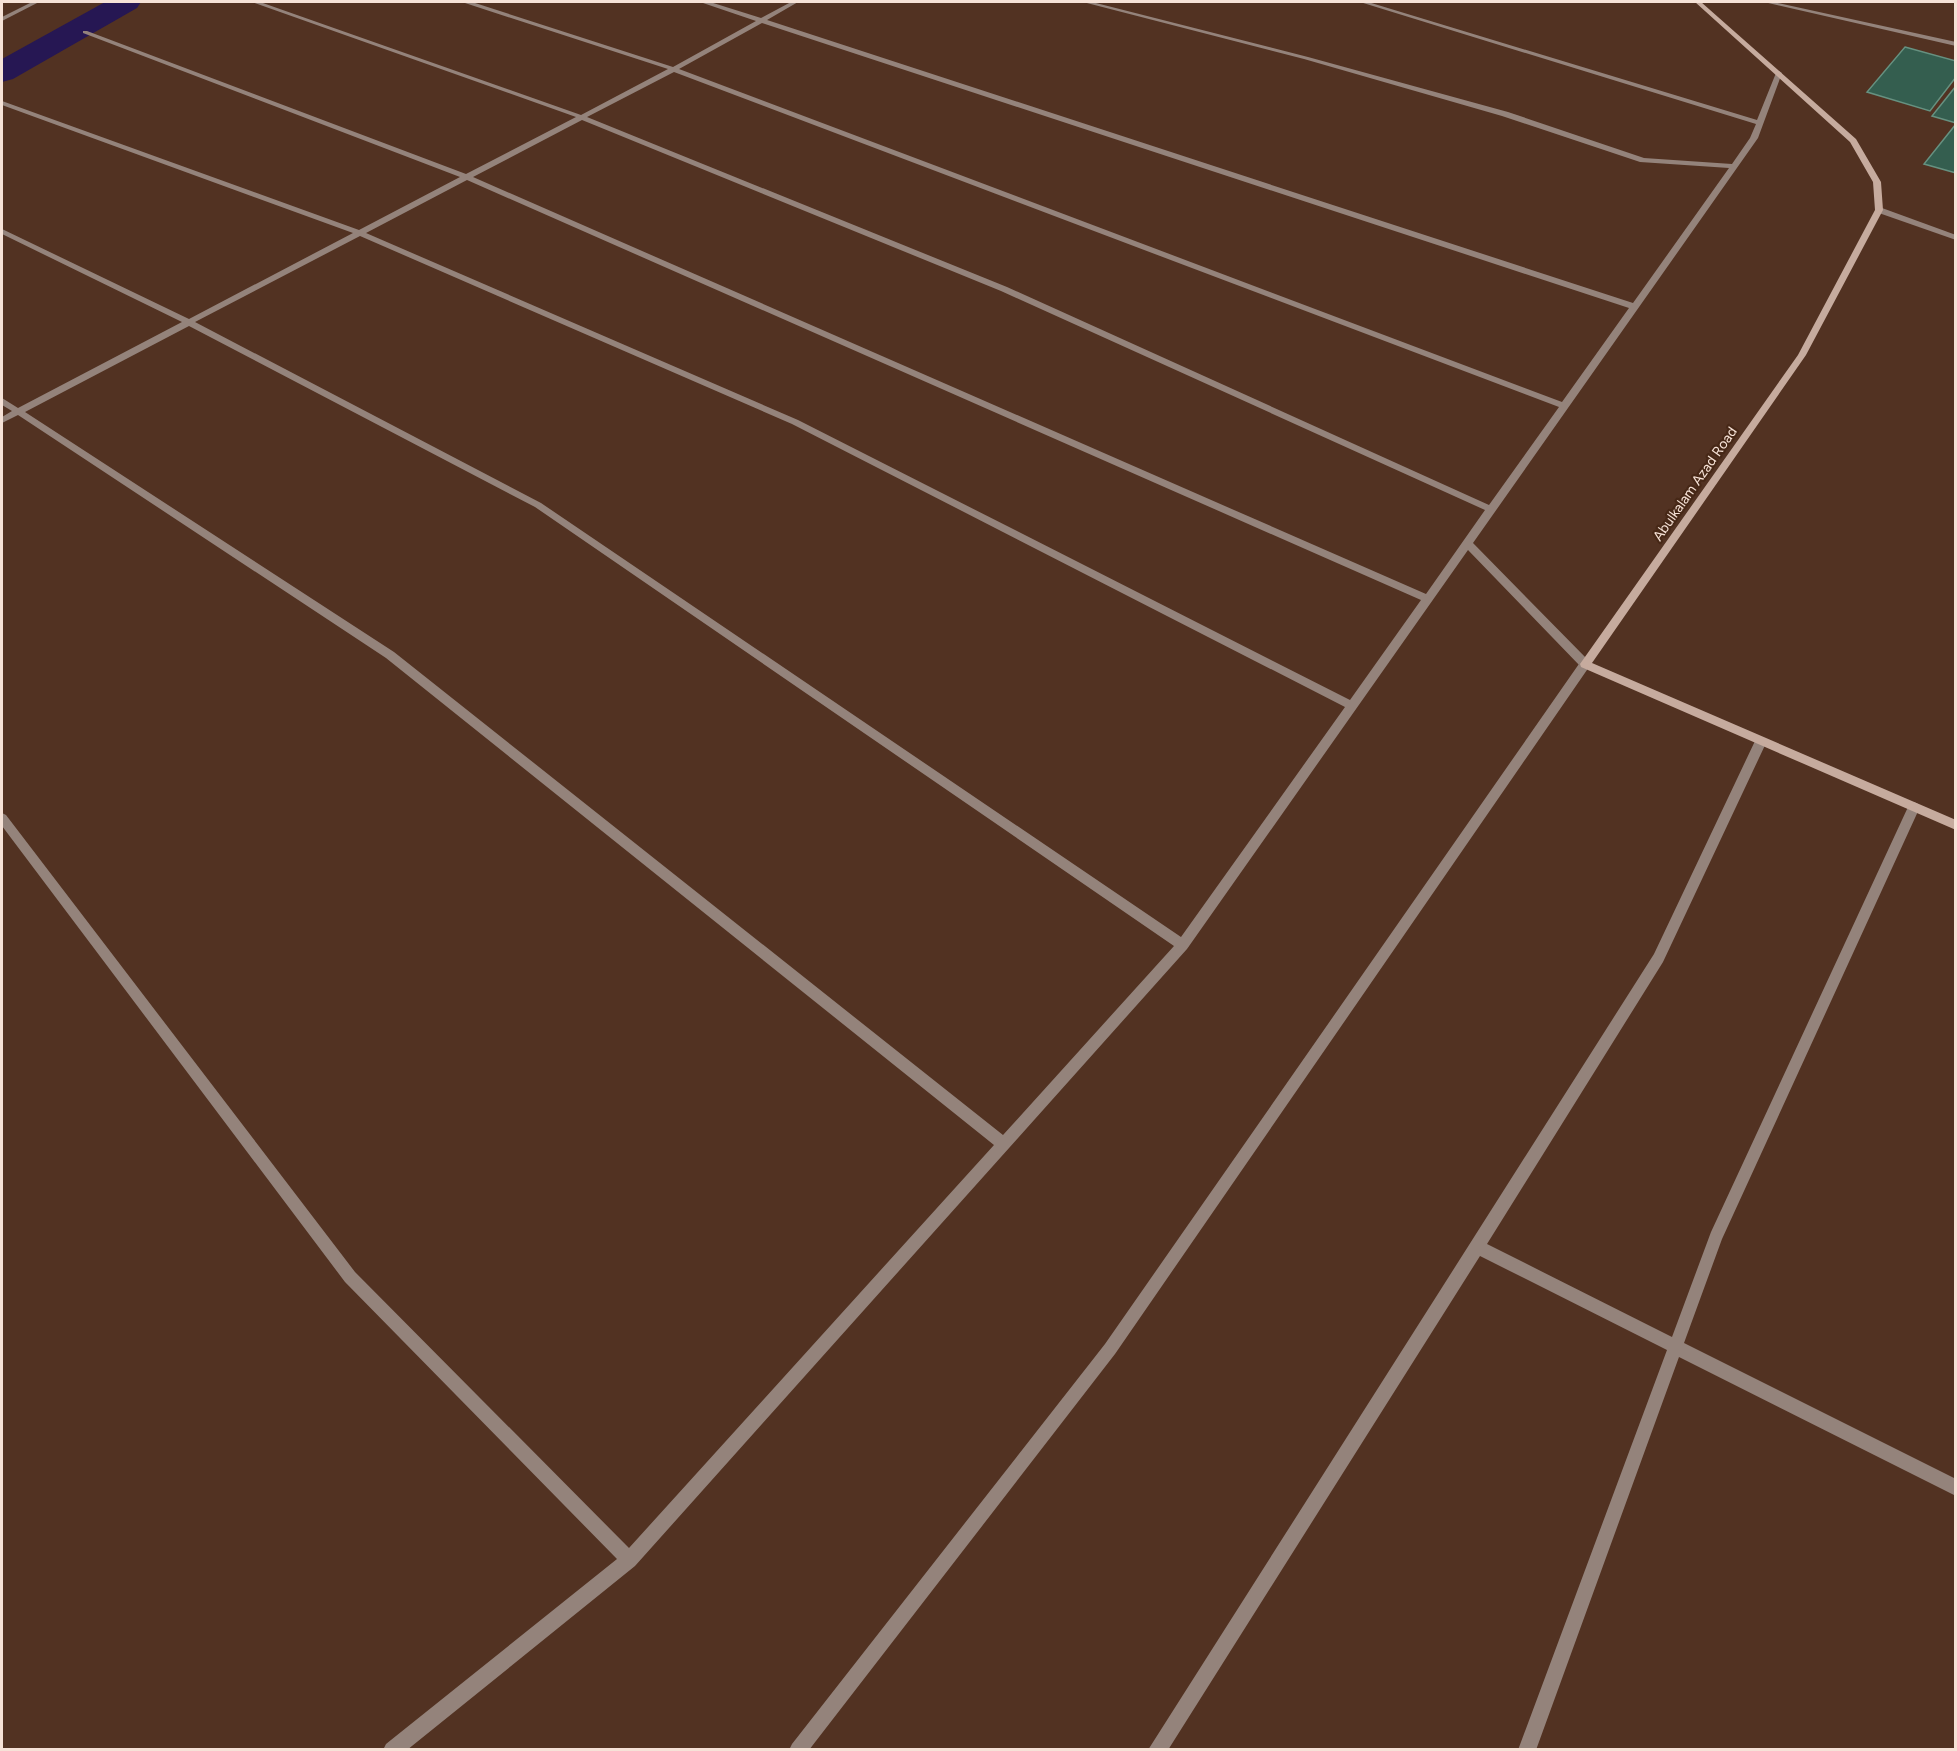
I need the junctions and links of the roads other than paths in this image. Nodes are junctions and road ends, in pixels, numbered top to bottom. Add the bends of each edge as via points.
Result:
1 (36, 2) edge
2 (255, 2) edge
3 (467, 2) edge
4 (705, 2) edge
5 (795, 2) edge
6 (1086, 2) edge
7 (1363, 2) edge
8 (1698, 2) edge
9 (1767, 2) edge
10 (2, 19) edge
11 (764, 19) junction
12 (85, 32) dead end
13 (1956, 44) edge
14 (673, 69) junction
15 (1779, 73) junction
16 (2, 103) edge
17 (581, 117) junction
18 (1760, 123) junction
19 (1735, 166) junction
20 (466, 177) junction
21 (1878, 210) junction
22 (2, 231) edge
23 (359, 233) junction
24 (1956, 238) edge
25 (1635, 307) junction
26 (188, 322) junction
27 (2, 401) edge
28 (1564, 406) junction
29 (17, 411) junction
30 (2, 420) edge
31 (1491, 509) junction
32 (1467, 543) junction
33 (1428, 599) junction
34 (1585, 664) junction
35 (1353, 706) junction
36 (1761, 741) junction
37 (1914, 807) junction
38 (2, 818) edge
39 (1956, 825) edge
40 (1183, 945) junction
41 (1003, 1143) junction
42 (1478, 1247) junction
43 (1675, 1348) junction
44 (1956, 1488) edge
45 (628, 1560) junction
46 (392, 1749) edge
47 (798, 1749) edge
48 (1157, 1749) edge
49 (1527, 1749) edge

1 - 10 street
2 - 17 street
3 - 14 street
4 - 11 street
5 - 11 street
6 - 19 street via 1472,104 1643,159
7 - 18 street
8 - 15 main road
9 - 13 street
11 - 14 street
11 - 25 street
12 - 20 street
14 - 17 street
14 - 28 street
15 - 18 street
15 - 21 main road via 1853,141 1877,182
16 - 23 street
17 - 20 street
17 - 31 street via 1004,289
18 - 19 street
19 - 25 street
20 - 23 street
20 - 33 street
21 - 24 street
21 - 34 main road, Abulkalam Azad Road via 1802,355
22 - 26 street
23 - 26 street
23 - 35 street via 795,423
25 - 28 street
26 - 29 street
26 - 40 street via 538,505
27 - 29 street
28 - 31 street
29 - 30 street
29 - 41 street via 390,655
31 - 32 street
32 - 33 street
32 - 34 street
33 - 35 street
34 - 36 main road
34 - 47 street via 1110,1349
35 - 40 street
36 - 37 main road
36 - 42 street via 1659,958
37 - 39 main road
37 - 43 street via 1716,1237
38 - 45 street via 350,1277
40 - 41 street
41 - 45 street
42 - 43 street
42 - 48 street
43 - 44 street
43 - 49 street
45 - 46 street

